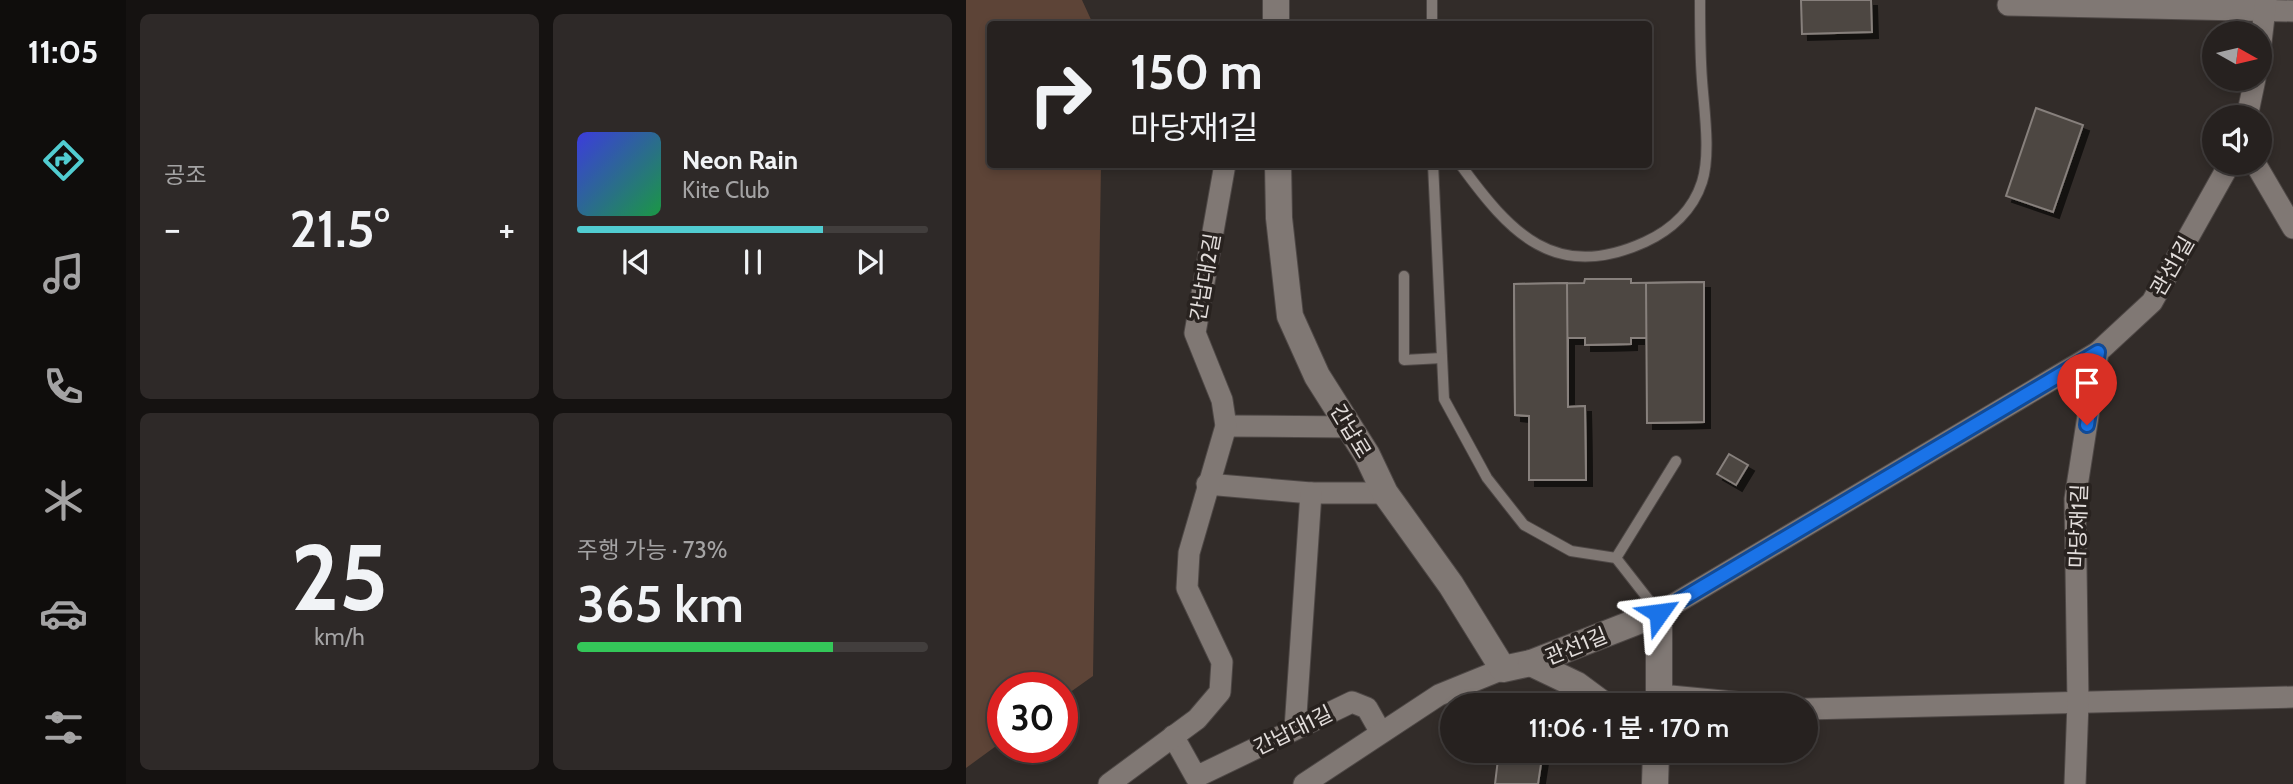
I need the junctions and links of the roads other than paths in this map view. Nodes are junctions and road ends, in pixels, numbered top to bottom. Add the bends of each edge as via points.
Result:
1 (1276, 0) edge
2 (1432, 0) edge
3 (1700, 0) edge
4 (2008, 5) dead end
5 (2266, 5) edge
6 (2293, 11) edge
7 (1276, 21) edge
8 (1432, 21) edge
9 (1224, 168) edge
10 (1278, 168) edge
11 (1433, 168) edge
12 (1463, 168) edge
13 (2223, 175) edge
14 (2262, 175) edge
15 (2293, 228) edge
16 (1404, 275) dead end
17 (2098, 352) junction
18 (1442, 358) junction
19 (1226, 426) junction
20 (1349, 427) junction
21 (1676, 461) dead end
22 (1207, 484) junction
23 (1311, 493) junction
24 (1385, 493) junction
25 (1616, 558) junction
26 (1659, 613) junction
27 (1531, 663) junction
28 (1503, 669) junction
29 (1588, 693) edge
30 (1660, 693) edge
31 (2293, 697) edge
32 (2078, 702) junction
33 (1818, 710) edge
34 (1295, 729) junction
35 (1380, 731) junction
36 (1173, 736) junction
37 (1656, 763) edge
38 (1109, 784) edge
39 (1304, 784) edge
40 (1655, 784) edge
41 (2075, 784) edge

1 - 7 street
2 - 8 lane
3 - 12 lane via 1703,180 1694,200 1670,228 1609,256 1579,257 1550,251 1508,225
4 - 5 street
5 - 6 street
9 - 19 street, 간납대2길 via 1195,333 1222,400
10 - 20 street, 간납로 via 1290,316 1317,376
11 - 18 lane
13 - 17 street, 관선1길 via 2152,302
14 - 15 street
16 - 18 lane via 1405,360
17 - 26 street, 관선1길
17 - 32 street, 마당재1길 via 2075,499
18 - 25 lane via 1444,399 1486,478 1524,525 1571,551
19 - 20 street
19 - 22 street
20 - 24 street, 간납로
21 - 25 lane
22 - 23 street
22 - 36 street via 1189,553 1188,588 1222,662 1220,692 1197,719
23 - 24 street
23 - 34 street
24 - 28 street, 간납로 via 1451,585
25 - 26 lane
26 - 27 street, 관선1길
26 - 30 street
27 - 28 street, 관선1길
27 - 29 street
28 - 35 street, 간납대1길 via 1438,695
31 - 32 street
32 - 33 street
32 - 41 street, 마당재1길
34 - 35 street, 간납대1길 via 1352,702 1367,708
34 - 36 street, 간납대1길 via 1196,777
35 - 39 street, 간납대1길
36 - 38 street
37 - 40 street

